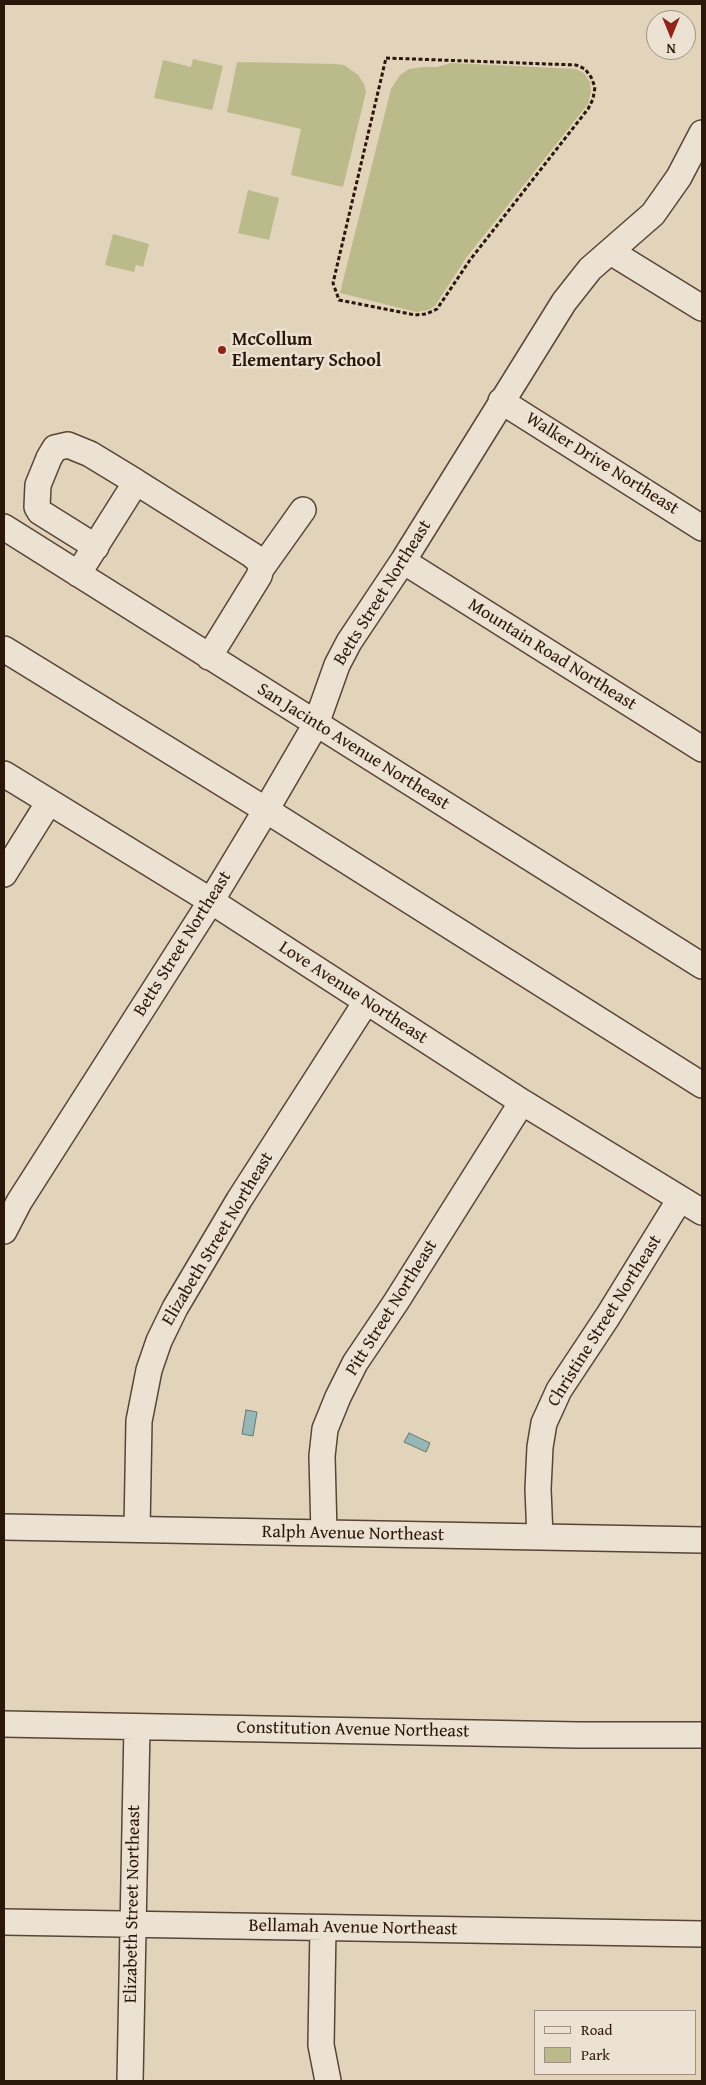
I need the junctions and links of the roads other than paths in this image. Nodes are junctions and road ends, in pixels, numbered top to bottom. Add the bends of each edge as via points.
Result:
1 (702, 133) edge
2 (610, 252) junction
3 (702, 308) edge
4 (501, 401) junction
5 (136, 482) junction
6 (303, 510) dead end
7 (4, 527) edge
8 (702, 528) edge
9 (96, 546) junction
10 (402, 561) junction
11 (261, 569) junction
12 (78, 574) junction
13 (4, 649) edge
14 (209, 657) junction
15 (316, 724) junction
16 (702, 749) edge
17 (4, 774) edge
18 (49, 802) junction
19 (266, 810) junction
20 (4, 874) edge
21 (211, 900) junction
22 (702, 966) edge
23 (366, 1002) junction
24 (702, 1085) edge
25 (522, 1102) junction
26 (680, 1199) junction
27 (702, 1212) edge
28 (4, 1230) edge
29 (4, 1527) edge
30 (137, 1529) junction
31 (324, 1533) junction
32 (540, 1537) junction
33 (702, 1540) edge
34 (4, 1724) edge
35 (136, 1727) junction
36 (702, 1735) edge
37 (4, 1922) edge
38 (133, 1924) junction
39 (323, 1928) junction
40 (702, 1934) edge
41 (130, 2081) edge
42 (328, 2081) edge

1 - 2 street, Betts Street Northeast via 679,177 652,214
2 - 3 street
2 - 4 street, Betts Street Northeast via 590,269 564,302
4 - 8 street, Walker Drive Northeast
4 - 10 street, Betts Street Northeast
5 - 9 street
5 - 9 street via 90,454 68,445 55,448 38,485 37,507 40,512
5 - 11 street via 252,555 259,561
6 - 11 street
7 - 12 street, San Jacinto Avenue Northeast
9 - 12 street
10 - 15 street, Betts Street Northeast via 337,664
10 - 16 street, Mountain Road Northeast
11 - 14 street
12 - 14 street, San Jacinto Avenue Northeast
13 - 19 street
14 - 15 street, San Jacinto Avenue Northeast
15 - 19 street, Betts Street Northeast
15 - 22 street, San Jacinto Avenue Northeast
17 - 18 street, Love Avenue Northeast
18 - 20 street
18 - 21 street, Love Avenue Northeast
19 - 21 street, Betts Street Northeast
19 - 24 street
21 - 23 street, Love Avenue Northeast
21 - 28 street, Betts Street Northeast via 24,1193
23 - 25 street, Love Avenue Northeast
23 - 30 street, Elizabeth Street Northeast via 240,1200 174,1308 159,1340 149,1370 139,1422
25 - 26 street, Love Avenue Northeast
25 - 31 street, Pitt Street Northeast via 355,1363 338,1397 325,1429 322,1456
26 - 27 street, Love Avenue Northeast
26 - 32 street, Christine Street Northeast via 559,1390 544,1423 538,1489
29 - 30 street, Ralph Avenue Northeast
30 - 31 street, Ralph Avenue Northeast
31 - 32 street, Ralph Avenue Northeast
32 - 33 street, Ralph Avenue Northeast
34 - 35 street, Constitution Avenue Northeast
35 - 36 street, Constitution Avenue Northeast
35 - 38 street, Elizabeth Street Northeast
37 - 38 street, Bellamah Avenue Northeast
38 - 39 street, Bellamah Avenue Northeast
38 - 41 street, Elizabeth Street Northeast
39 - 40 street, Bellamah Avenue Northeast
39 - 42 street via 321,2045

